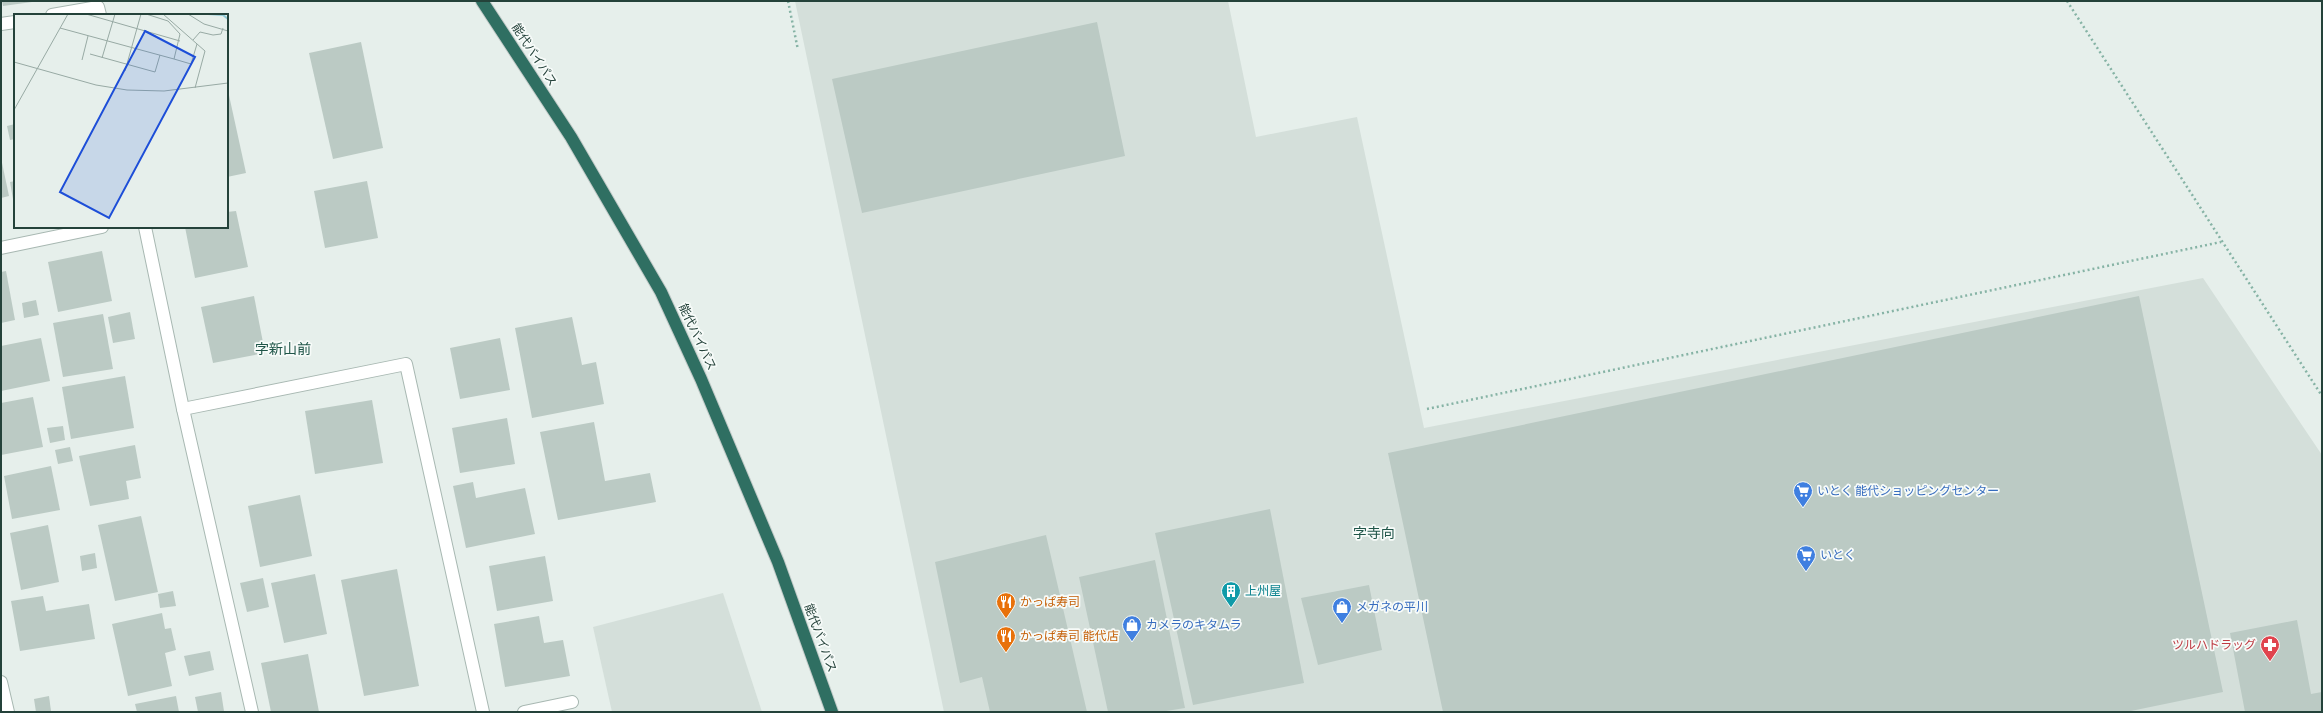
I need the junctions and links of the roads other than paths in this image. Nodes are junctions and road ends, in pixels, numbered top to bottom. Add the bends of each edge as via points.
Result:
1 (482, 1) edge
2 (58, 14) edge
3 (100, 14) edge
4 (14, 22) edge
5 (1, 24) edge
6 (97, 228) edge
7 (145, 228) edge
8 (1, 248) edge
9 (183, 409) junction
10 (1, 682) edge
11 (572, 702) dead end
12 (8, 712) edge
13 (252, 712) edge
14 (483, 712) edge
15 (524, 712) edge
16 (832, 712) edge

1 - 16 highway, 能代バイパス via 571,137 661,292 701,379 778,562
2 - 3 street via 98,7
4 - 5 street
6 - 8 street
7 - 9 street
9 - 13 street
9 - 14 street via 406,364
10 - 12 street
11 - 15 street

